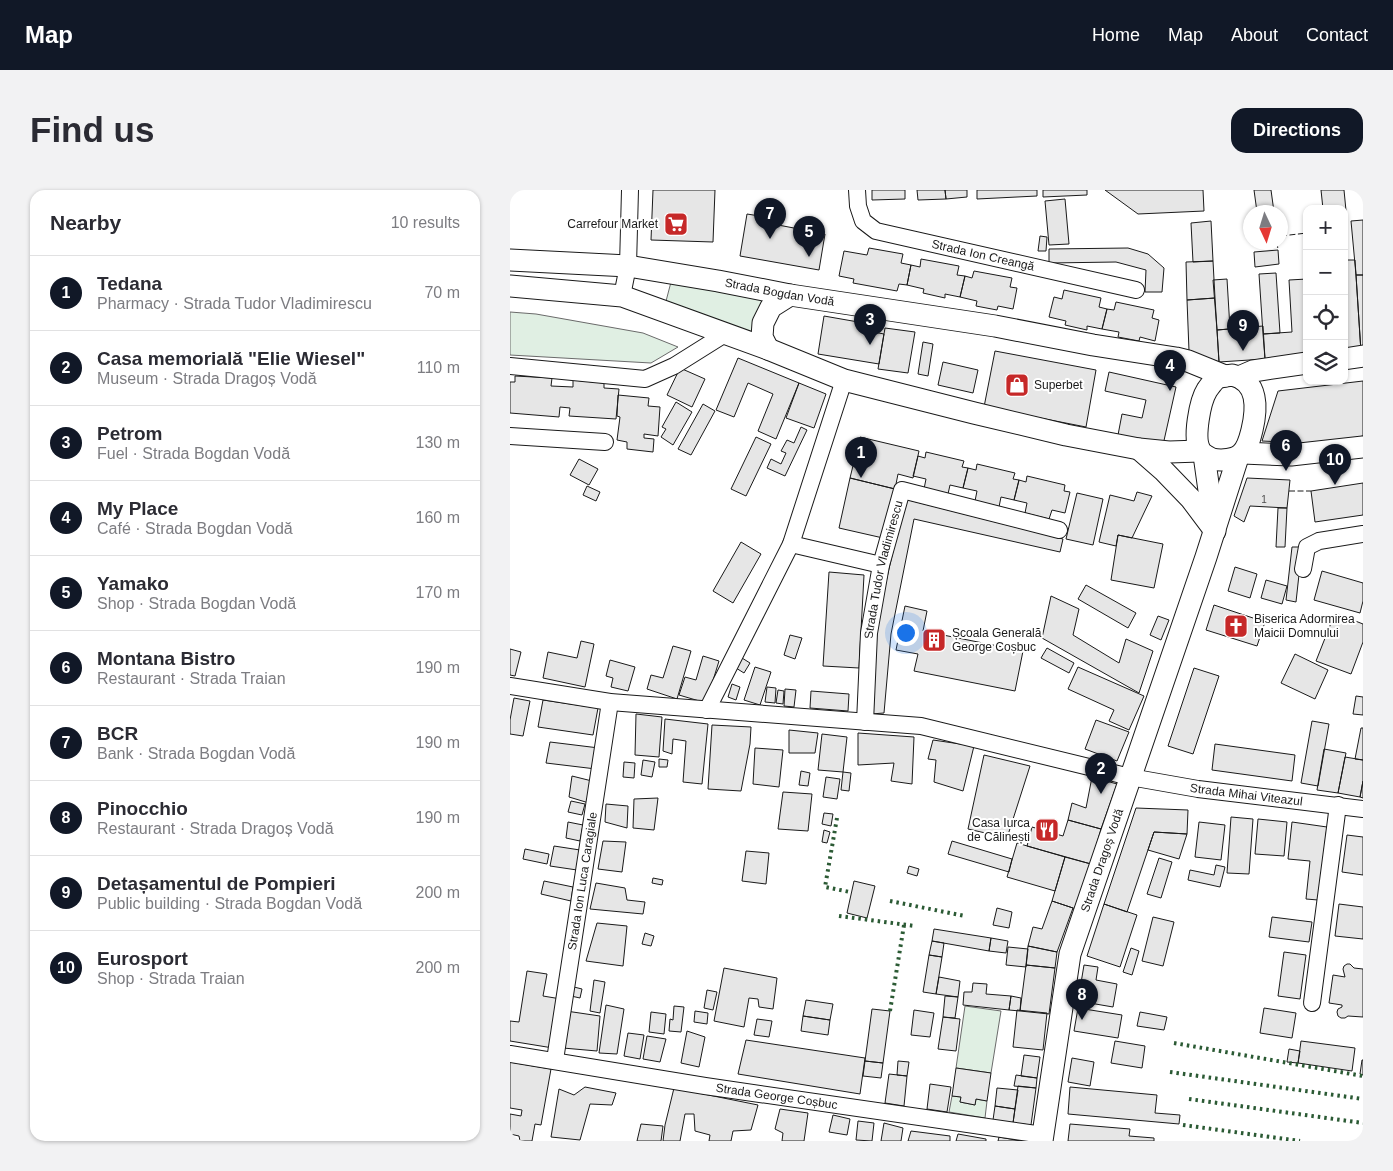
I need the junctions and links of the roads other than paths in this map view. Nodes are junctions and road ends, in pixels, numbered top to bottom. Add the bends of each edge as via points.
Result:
1 (630, 190) edge
2 (857, 190) edge
3 (510, 260) edge
4 (628, 266) junction
5 (510, 286) edge
6 (1136, 290) dead end
7 (790, 295) junction
8 (622, 296) junction
9 (725, 334) junction
10 (768, 349) junction
11 (1363, 356) edge
12 (1348, 358) edge
13 (1303, 365) edge
14 (510, 366) edge
15 (1232, 376) junction
16 (844, 380) junction
17 (510, 436) edge
18 (605, 442) dead end
19 (1139, 449) junction
20 (1362, 450) edge
21 (1202, 453) junction
22 (1241, 455) junction
23 (1059, 530) dead end
24 (1215, 531) junction
25 (1363, 534) edge
26 (791, 544) junction
27 (881, 565) junction
28 (1303, 569) dead end
29 (510, 686) edge
30 (610, 702) junction
31 (707, 710) junction
32 (865, 722) junction
33 (1130, 777) junction
34 (1338, 805) junction
35 (1363, 809) edge
36 (1312, 1003) dead end
37 (510, 1054) edge
38 (556, 1060) junction
39 (1042, 1138) edge

1 - 4 street
2 - 6 street, Strada Ion Creangă via 863,221 876,231
3 - 4 main road, Strada Bogdan Vodă
4 - 7 main road, Strada Bogdan Vodă
4 - 8 street
5 - 8 main road
7 - 10 main road via 771,307 763,323 762,337
7 - 15 main road, Strada Bogdan Vodă via 1176,358
8 - 9 main road
9 - 10 main road
9 - 14 street via 674,366 645,379
10 - 16 main road
11 - 12 main road
13 - 15 main road
15 - 21 main road via 1218,378 1204,396 1197,430
15 - 22 main road via 1248,384 1255,404 1251,434
16 - 19 main road via 1066,435
16 - 26 street
17 - 18 street
19 - 21 main road
19 - 24 main road via 1191,499
20 - 22 main road
21 - 22 main road via 1220,460
21 - 24 main road, Strada Dragoș Vodă
22 - 24 main road, Strada Dragoș Vodă
23 - 27 street, Strada Tudor Vladimirescu via 902,490
24 - 33 main road, Strada Dragoș Vodă
25 - 28 street via 1319,540 1307,547
26 - 27 street
26 - 31 street
27 - 32 street, Strada Tudor Vladimirescu via 870,633
29 - 30 street
30 - 31 street
30 - 38 street, Strada Ion Luca Caragiale
31 - 32 street
32 - 33 street via 921,726
33 - 34 street, Strada Mihai Viteazul via 1198,789
33 - 39 main road, Strada Dragoș Vodă via 1070,954
34 - 35 street, Strada Mihai Viteazul
34 - 36 street
37 - 38 street, Strada George Coșbuc
38 - 39 street, Strada George Coșbuc

